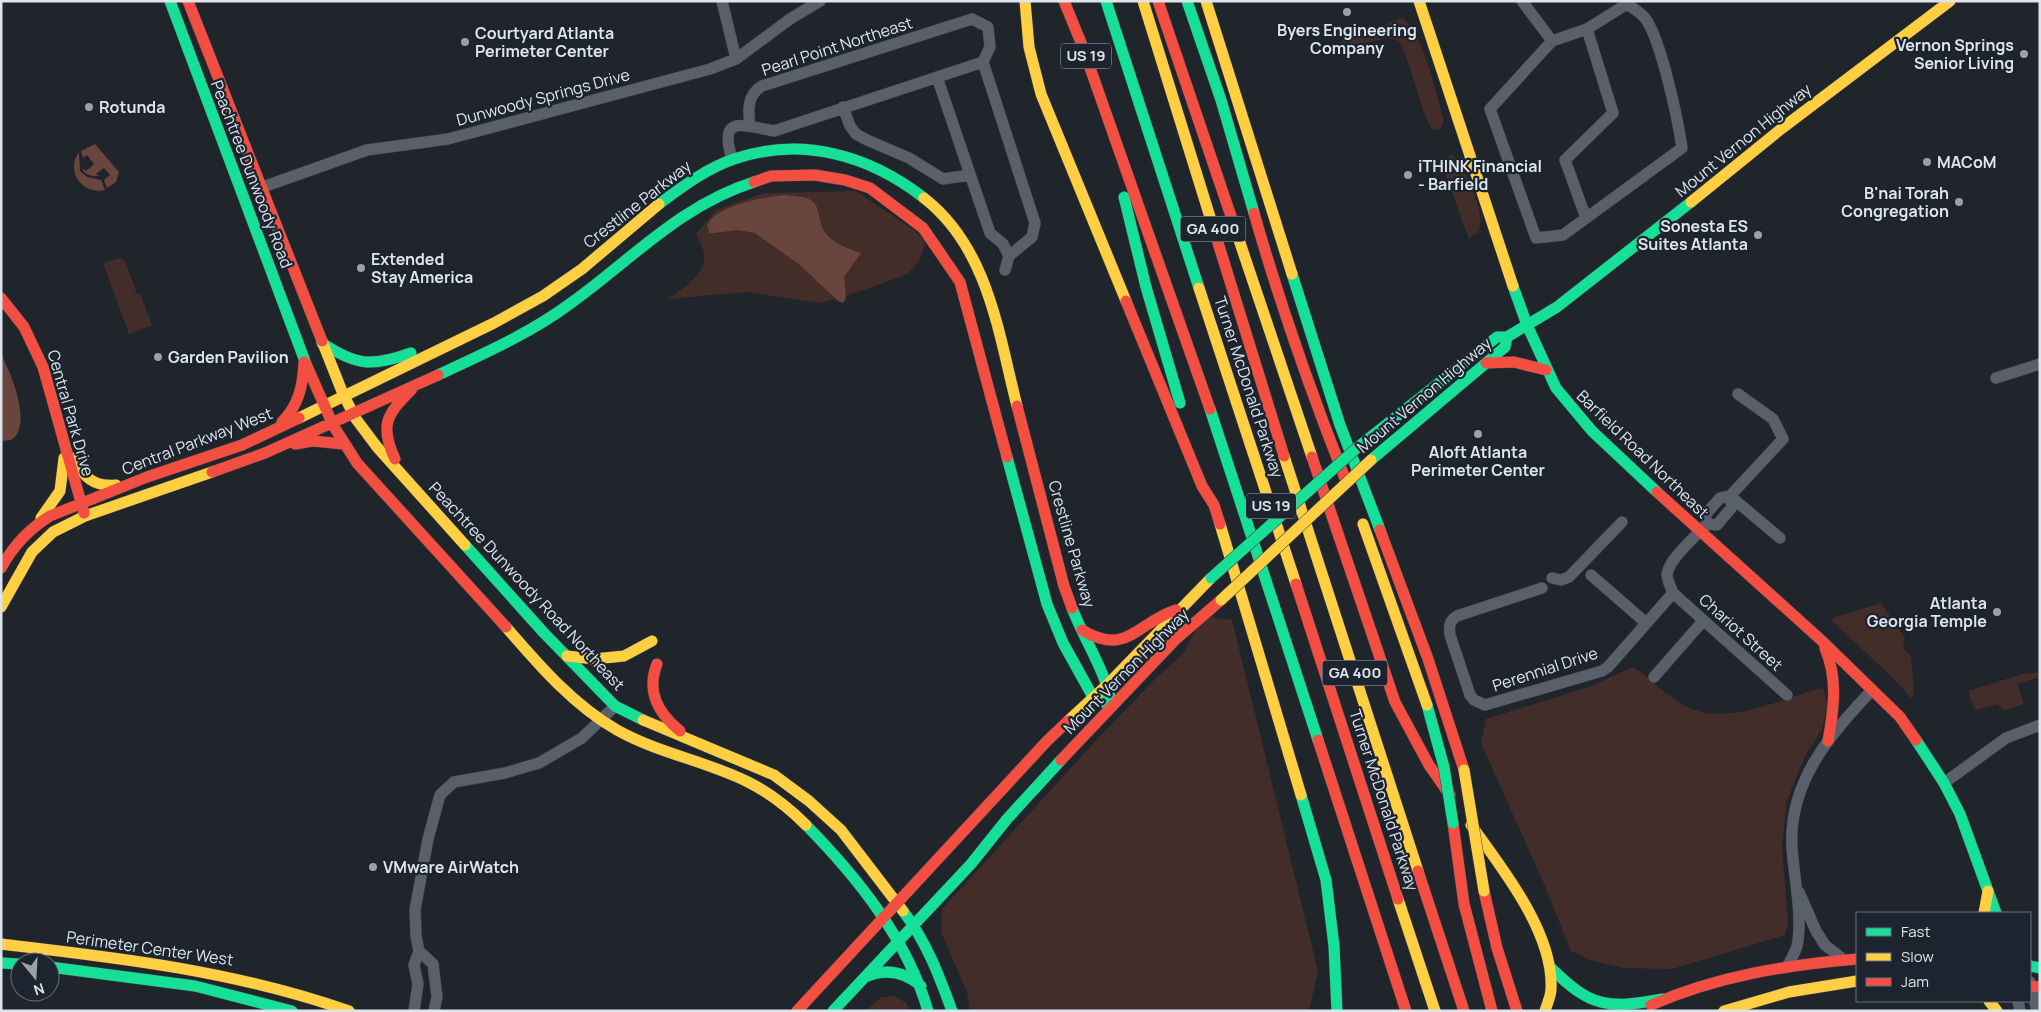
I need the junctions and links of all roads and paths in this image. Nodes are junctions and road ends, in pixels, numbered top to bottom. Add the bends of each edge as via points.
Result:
1 (170, 1) edge
2 (188, 1) edge
3 (722, 1) edge
4 (820, 1) edge
5 (1064, 1) edge
6 (1106, 1) edge
7 (1143, 1) edge
8 (1158, 1) edge
9 (1187, 1) edge
10 (1206, 1) edge
11 (1419, 1) edge
12 (1522, 1) edge
13 (1950, 1) edge
14 (1025, 3) edge
15 (1627, 3) edge
16 (1587, 28) junction
17 (1552, 41) junction
18 (736, 59) junction
19 (983, 62) junction
20 (937, 77) junction
21 (1221, 100) junction
22 (844, 107) junction
23 (1106, 112) junction
24 (750, 126) junction
25 (732, 159) junction
26 (970, 175) junction
27 (260, 188) junction
28 (663, 203) junction
29 (1586, 218) junction
30 (676, 220) junction
31 (1009, 256) junction
32 (1005, 270) dead end
33 (1256, 289) junction
34 (1, 298) edge
35 (514, 313) junction
36 (1527, 325) junction
37 (476, 332) junction
38 (524, 332) junction
39 (1507, 337) junction
40 (322, 343) junction
41 (304, 358) junction
42 (1486, 363) junction
43 (2040, 364) edge
44 (1546, 370) junction
45 (1996, 378) dead end
46 (418, 383) junction
47 (343, 394) junction
48 (1738, 394) dead end
49 (323, 404) junction
50 (352, 412) junction
51 (330, 422) junction
52 (271, 432) junction
53 (1026, 437) junction
54 (64, 444) junction
55 (343, 444) junction
56 (279, 446) junction
57 (1005, 447) junction
58 (179, 467) junction
59 (403, 476) junction
60 (183, 482) junction
61 (130, 484) junction
62 (1352, 495) dead end
63 (1730, 496) junction
64 (81, 504) junction
65 (1214, 505) junction
66 (1359, 513) dead end
67 (85, 516) junction
68 (1622, 522) dead end
69 (1703, 528) junction
70 (30, 530) junction
71 (1780, 538) dead end
72 (1, 568) edge
73 (1591, 575) dead end
74 (1552, 578) dead end
75 (1542, 588) dead end
76 (1673, 593) junction
77 (1, 607) edge
78 (1178, 610) junction
79 (1703, 621) junction
80 (1645, 622) junction
81 (1080, 629) junction
82 (1821, 640) junction
83 (652, 641) dead end
84 (566, 656) junction
85 (657, 664) dead end
86 (1654, 677) dead end
87 (1108, 684) junction
88 (1872, 690) junction
89 (1787, 695) dead end
90 (1093, 697) junction
91 (615, 706) junction
92 (1112, 706) junction
93 (601, 720) junction
94 (2040, 726) edge
95 (694, 741) junction
96 (1828, 741) junction
97 (1944, 783) junction
98 (1795, 884) junction
99 (1988, 891) junction
100 (897, 902) junction
101 (1984, 912) edge
102 (1996, 912) edge
103 (884, 918) junction
104 (913, 924) junction
105 (899, 939) junction
106 (1, 944) edge
107 (419, 951) junction
108 (1856, 959) edge
109 (1844, 960) junction
110 (1550, 967) junction
111 (1787, 967) junction
112 (60, 968) edge
113 (862, 979) junction
114 (1856, 981) edge
115 (2033, 985) edge
116 (922, 986) junction
117 (1663, 999) junction
118 (1338, 1008) edge
119 (292, 1011) edge
120 (349, 1011) edge
121 (414, 1011) edge
122 (434, 1011) edge
123 (797, 1011) edge
124 (833, 1011) edge
125 (928, 1011) edge
126 (952, 1011) edge
127 (1406, 1011) edge
128 (1435, 1011) edge
129 (1464, 1011) edge
130 (1492, 1011) edge
131 (1517, 1011) edge
132 (1546, 1011) edge
133 (1639, 1011) edge
134 (1724, 1011) edge
135 (2037, 1011) edge

1 - 41 main road, Peachtree Dunwoody Road
2 - 27 main road, Peachtree Dunwoody Road
3 - 18 street
4 - 18 street, Dunwoody Springs Drive
5 - 23 main road, US 19
6 - 128 main road, Turner McDonald Parkway / US 19
7 - 129 main road, Turner McDonald Parkway / GA 400 via 1281,448
8 - 33 main road
9 - 21 main road
10 - 131 main road, bridge via 1340,425 1428,659 1464,770 1484,891 1497,948
11 - 36 main road, Barfield Road Northeast
12 - 17 street
13 - 36 main road, Mount Vernon Highway via 1781,129 1608,268
14 - 65 main road via 1029,47 1041,94 1202,486
15 - 16 street
15 - 29 street via 1645,18 1654,35 1678,120 1682,148
16 - 17 street
16 - 29 street via 1613,113 1565,160
17 - 29 street via 1490,109 1536,238 1563,235
18 - 27 street, Dunwoody Springs Drive via 448,139 367,150
19 - 20 street
19 - 24 street, Pearl Point Northeast via 990,47 988,28 972,19 762,86 750,100
19 - 31 street via 1035,223 1032,237
20 - 22 street
20 - 26 street
21 - 33 main road
21 - 62 main road via 1273,280 1313,397
22 - 24 street via 774,131
22 - 26 street via 850,126 866,140 909,158 943,178
23 - 65 main road via 1146,287
23 - 127 main road, US 19 via 1206,395
24 - 25 street via 742,124 728,132 726,142
25 - 28 main road, Crestline Parkway via 700,174
25 - 53 main road, Crestline Parkway via 759,152 804,150 838,153 868,162 931,202 978,264
26 - 31 street via 990,233 1003,244
27 - 40 main road, Peachtree Dunwoody Road
28 - 30 main road
28 - 35 main road, Crestline Parkway via 562,283
30 - 38 main road via 570,304
30 - 57 main road via 725,191 771,176 815,175 845,180 870,188 899,208 923,228 960,282
31 - 32 street
33 - 110 main road via 1395,702 1429,765 1516,888
34 - 54 main road, Central Park Drive via 32,340 43,367
35 - 37 main road, Crestline Parkway
35 - 38 main road
36 - 39 main road, Mount Vernon Highway
36 - 44 main road, Barfield Road Northeast
37 - 40 main road via 374,365 343,357
37 - 47 main road, Crestline Parkway
38 - 46 main road
39 - 42 main road, Mount Vernon Highway via 1505,347
39 - 78 main road, Mount Vernon Highway, bridge via 1497,336 1358,447
40 - 47 main road, Peachtree Dunwoody Road Northeast
41 - 49 main road
41 - 52 main road via 303,388 297,404
42 - 44 main road via 1514,362
42 - 92 main road, Mount Vernon Highway, bridge via 1371,460 1176,639
43 - 45 street
44 - 69 main road, Barfield Road Northeast via 1564,400 1592,431
46 - 50 main road
46 - 59 main road via 394,407 386,423 385,439
47 - 49 main road, Crestline Parkway
47 - 50 main road, Peachtree Dunwoody Road Northeast
48 - 63 street via 1773,419 1783,439
49 - 51 main road
49 - 52 main road, Central Parkway West
50 - 51 main road
50 - 59 main road, Peachtree Dunwoody Road Northeast via 377,448
51 - 55 main road
51 - 56 main road
52 - 58 main road, Central Parkway West
53 - 57 main road
53 - 81 main road, Crestline Parkway via 1064,586
54 - 61 main road via 92,484 102,488
54 - 64 main road, Central Park Drive
54 - 70 main road via 62,491
55 - 56 main road via 313,441
55 - 93 main road via 526,649 567,692
56 - 60 main road, Central Parkway West
57 - 90 main road via 1046,604
58 - 60 main road
58 - 61 main road, Central Parkway West
59 - 84 main road, Peachtree Dunwoody Road Northeast
60 - 67 main road, Central Parkway West
61 - 64 main road, Central Parkway West
63 - 69 street via 1732,507 1717,525
63 - 71 street
64 - 67 main road, Central Park Drive
64 - 70 main road, Central Parkway West via 47,518
65 - 118 main road via 1326,880
66 - 130 main road, bridge via 1434,722 1454,823 1464,904
67 - 77 main road, Central Parkway West via 57,529 36,545
68 - 74 street via 1569,577 1561,580
69 - 76 street via 1671,564 1667,576
69 - 82 main road, Barfield Road Northeast
70 - 72 main road via 14,546
73 - 80 street
75 - 80 street, Perennial Drive via 1452,620 1450,635 1464,678 1470,695 1480,704 1602,671
76 - 79 street, Chariot Street
76 - 80 street, Perennial Drive
78 - 81 main road via 1156,617 1134,634 1118,641 1098,640
78 - 87 main road, Mount Vernon Highway
79 - 86 street
79 - 89 street, Chariot Street
81 - 87 main road, Crestline Parkway
82 - 88 main road, Barfield Road Northeast
82 - 96 main road via 1836,686
83 - 84 main road via 624,656 594,659
84 - 91 main road, Peachtree Dunwoody Road Northeast
85 - 95 main road via 652,685 653,701 670,724
87 - 90 main road, Mount Vernon Highway
87 - 92 main road, Crestline Parkway
88 - 96 street
88 - 97 main road, Barfield Road Northeast via 1900,717
90 - 92 main road
90 - 100 main road, Mount Vernon Highway via 1047,741
91 - 93 street
91 - 95 main road, Peachtree Dunwoody Road Northeast
92 - 104 main road, Mount Vernon Highway
93 - 103 main road via 634,738 746,782 780,801 795,812 821,841
93 - 107 street via 582,738 539,763 454,782 440,796 428,839 415,910
94 - 97 street via 2006,738
95 - 100 main road, Peachtree Dunwoody Road Northeast via 753,765 792,787 841,830
96 - 98 street via 1809,771 1795,808 1792,846
97 - 99 main road, Barfield Road Northeast via 1960,814
98 - 109 street via 1825,945
98 - 111 street via 1797,947
99 - 101 main road
99 - 102 main road, Barfield Road Northeast
100 - 103 main road, Mount Vernon Highway
100 - 104 main road, Peachtree Dunwoody Road Northeast
103 - 105 main road
103 - 123 main road, Mount Vernon Highway
104 - 105 main road, Mount Vernon Highway
104 - 126 main road, Peachtree Dunwoody Road Northeast via 936,966
105 - 113 main road, Mount Vernon Highway
105 - 116 main road
106 - 120 main road, Perimeter Center West via 221,972
107 - 121 street via 414,965 418,984
107 - 122 street via 433,964 437,997
108 - 109 main road
109 - 111 main road
110 - 117 main road via 1571,989 1595,1003 1633,1005
110 - 132 main road via 1551,992
111 - 117 main road via 1739,975
112 - 119 main road, Perimeter Center West via 195,986
113 - 116 main road via 882,971 897,971
113 - 124 main road, Mount Vernon Highway
114 - 134 main road via 1787,991
115 - 135 street
116 - 125 main road
117 - 133 main road

